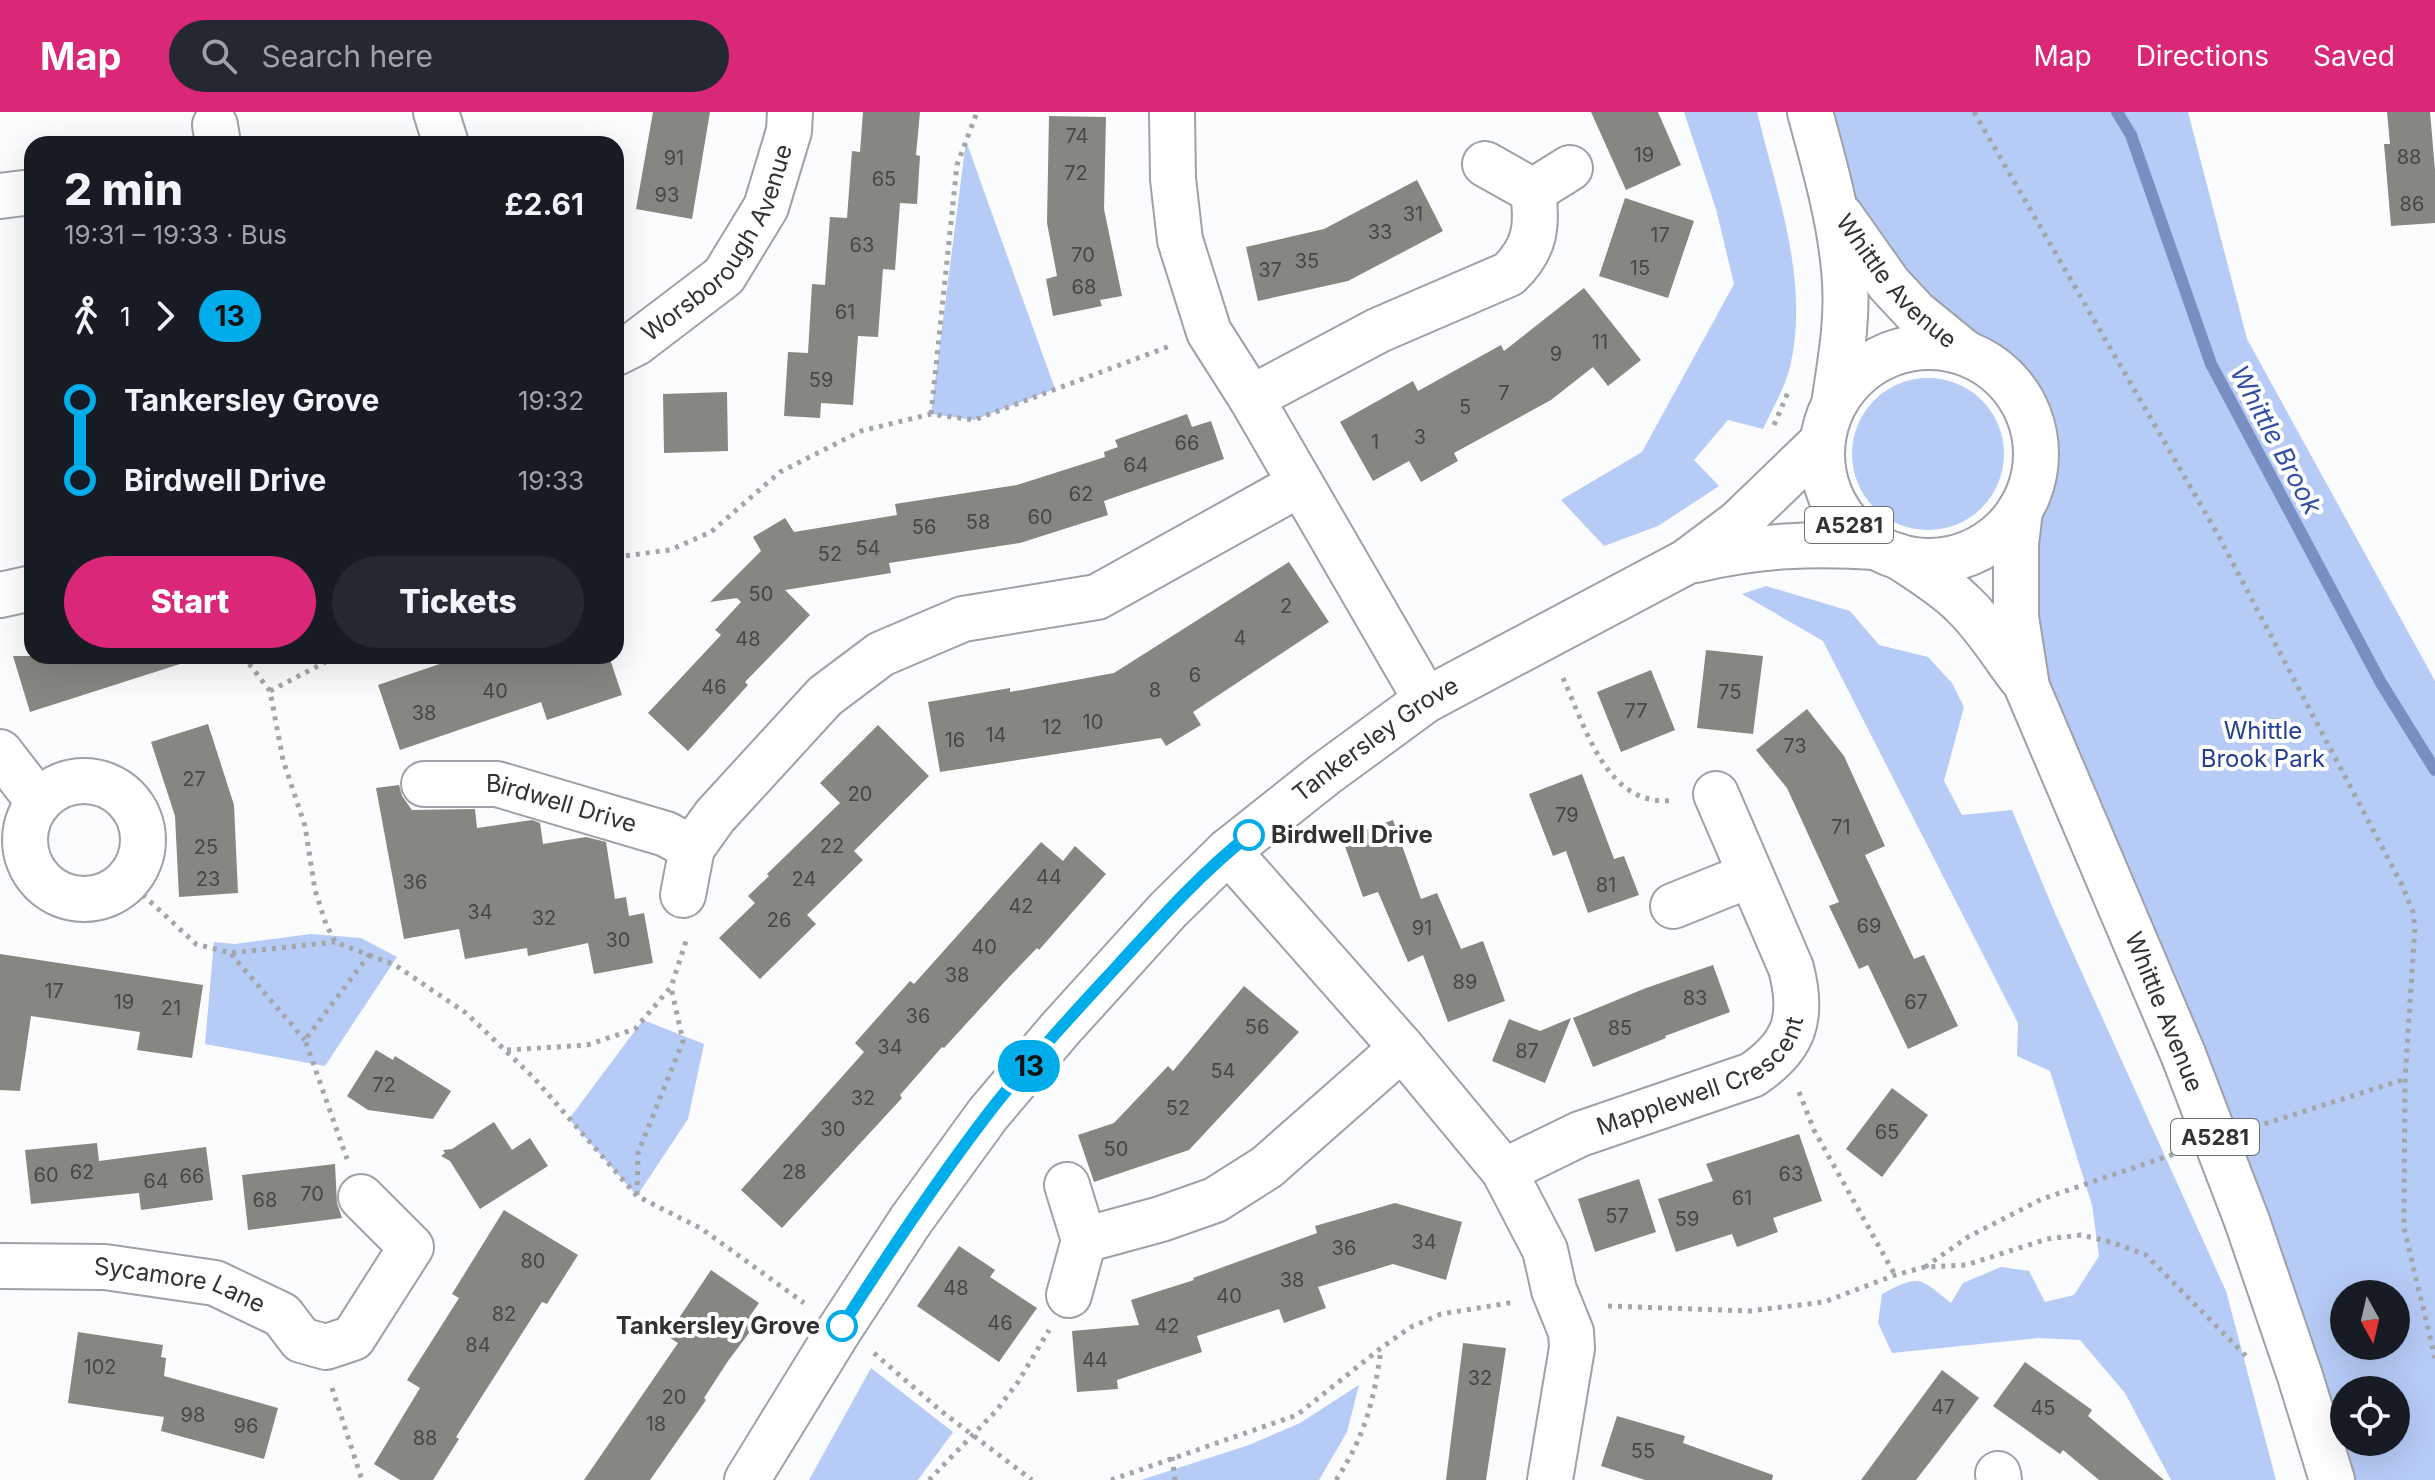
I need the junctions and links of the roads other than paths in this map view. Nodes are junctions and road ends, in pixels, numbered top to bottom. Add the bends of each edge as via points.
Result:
1 (436, 112) edge
2 (790, 112) edge
3 (1172, 112) edge
4 (1810, 112) edge
5 (444, 136) edge
6 (1485, 164) dead end
7 (1570, 168) dead end
8 (1533, 191) junction
9 (24, 193) edge
10 (0, 196) edge
11 (1836, 207) junction
12 (624, 349) edge
13 (1964, 352) junction
14 (1251, 398) junction
15 (1828, 423) junction
16 (1300, 484) junction
17 (2020, 510) junction
18 (1887, 552) junction
19 (1686, 562) junction
20 (24, 590) edge
21 (0, 595) edge
22 (2027, 687) junction
23 (1426, 700) junction
24 (0, 752) edge
25 (424, 784) dead end
26 (1716, 794) road end
27 (38, 801) junction
28 (692, 848) junction
29 (1228, 851) junction
30 (1750, 875) junction
31 (683, 895) road end
32 (1673, 906) dead end
33 (1402, 1048) junction
34 (1504, 1171) junction
35 (1067, 1185) dead end
36 (361, 1197) road end
37 (1084, 1240) junction
38 (0, 1266) edge
39 (1069, 1295) road end
40 (747, 1480) edge
41 (1550, 1480) edge
42 (2332, 1480) edge

1 - 5 street
2 - 12 street, Worsborough Avenue via 766,207 724,276
3 - 14 street via 1180,240 1209,332
4 - 11 street, Whittle Avenue / A5281
6 - 8 street
7 - 8 street
8 - 14 street via 1533,238 1524,260 1509,274 1379,330
9 - 10 street
11 - 13 street, Whittle Avenue / A5281 via 1889,284
11 - 15 street, Whittle Avenue / A5281 via 1845,309
13 - 15 street, A5281 via 1904,350 1876,361 1852,379
13 - 17 street, A5281 via 1989,364 2025,405 2036,458
14 - 16 street
15 - 18 street, A5281 via 1823,473 1833,503 1851,528
15 - 19 street, Tankersley Grove via 1738,523
16 - 23 street
16 - 28 street via 1097,597 963,619 881,654 825,696
17 - 18 street, A5281 via 1996,537 1966,554 1932,561
17 - 22 street, Whittle Avenue / A5281 via 2016,617
18 - 19 street, Tankersley Grove via 1832,544 1761,547
18 - 22 street, Whittle Avenue / A5281 via 1962,604
19 - 23 street, Tankersley Grove
20 - 21 street
22 - 42 street, Whittle Avenue / A5281, bridge via 2183,1054 2247,1221
23 - 29 street, Tankersley Grove
24 - 27 street
25 - 28 street, Birdwell Drive via 497,784 666,834
26 - 30 street, Mapplewell Crescent
27 - 27 street via 24,839 27,859 52,891 92,900 128,881 144,847 136,810 124,796 90,780 53,788
28 - 31 street
29 - 33 street
29 - 40 street, Tankersley Grove via 1168,910 988,1114 879,1270
30 - 32 street
30 - 34 street, Mapplewell Crescent via 1797,990 1798,1012 1783,1048 1752,1075 1580,1134
33 - 34 street
33 - 37 street via 1267,1167 1215,1200
34 - 41 street via 1545,1250 1571,1332
35 - 37 street
36 - 38 street, Sycamore Lane via 411,1247 353,1338 326,1347 301,1340 282,1315 215,1283 105,1267
37 - 39 street

